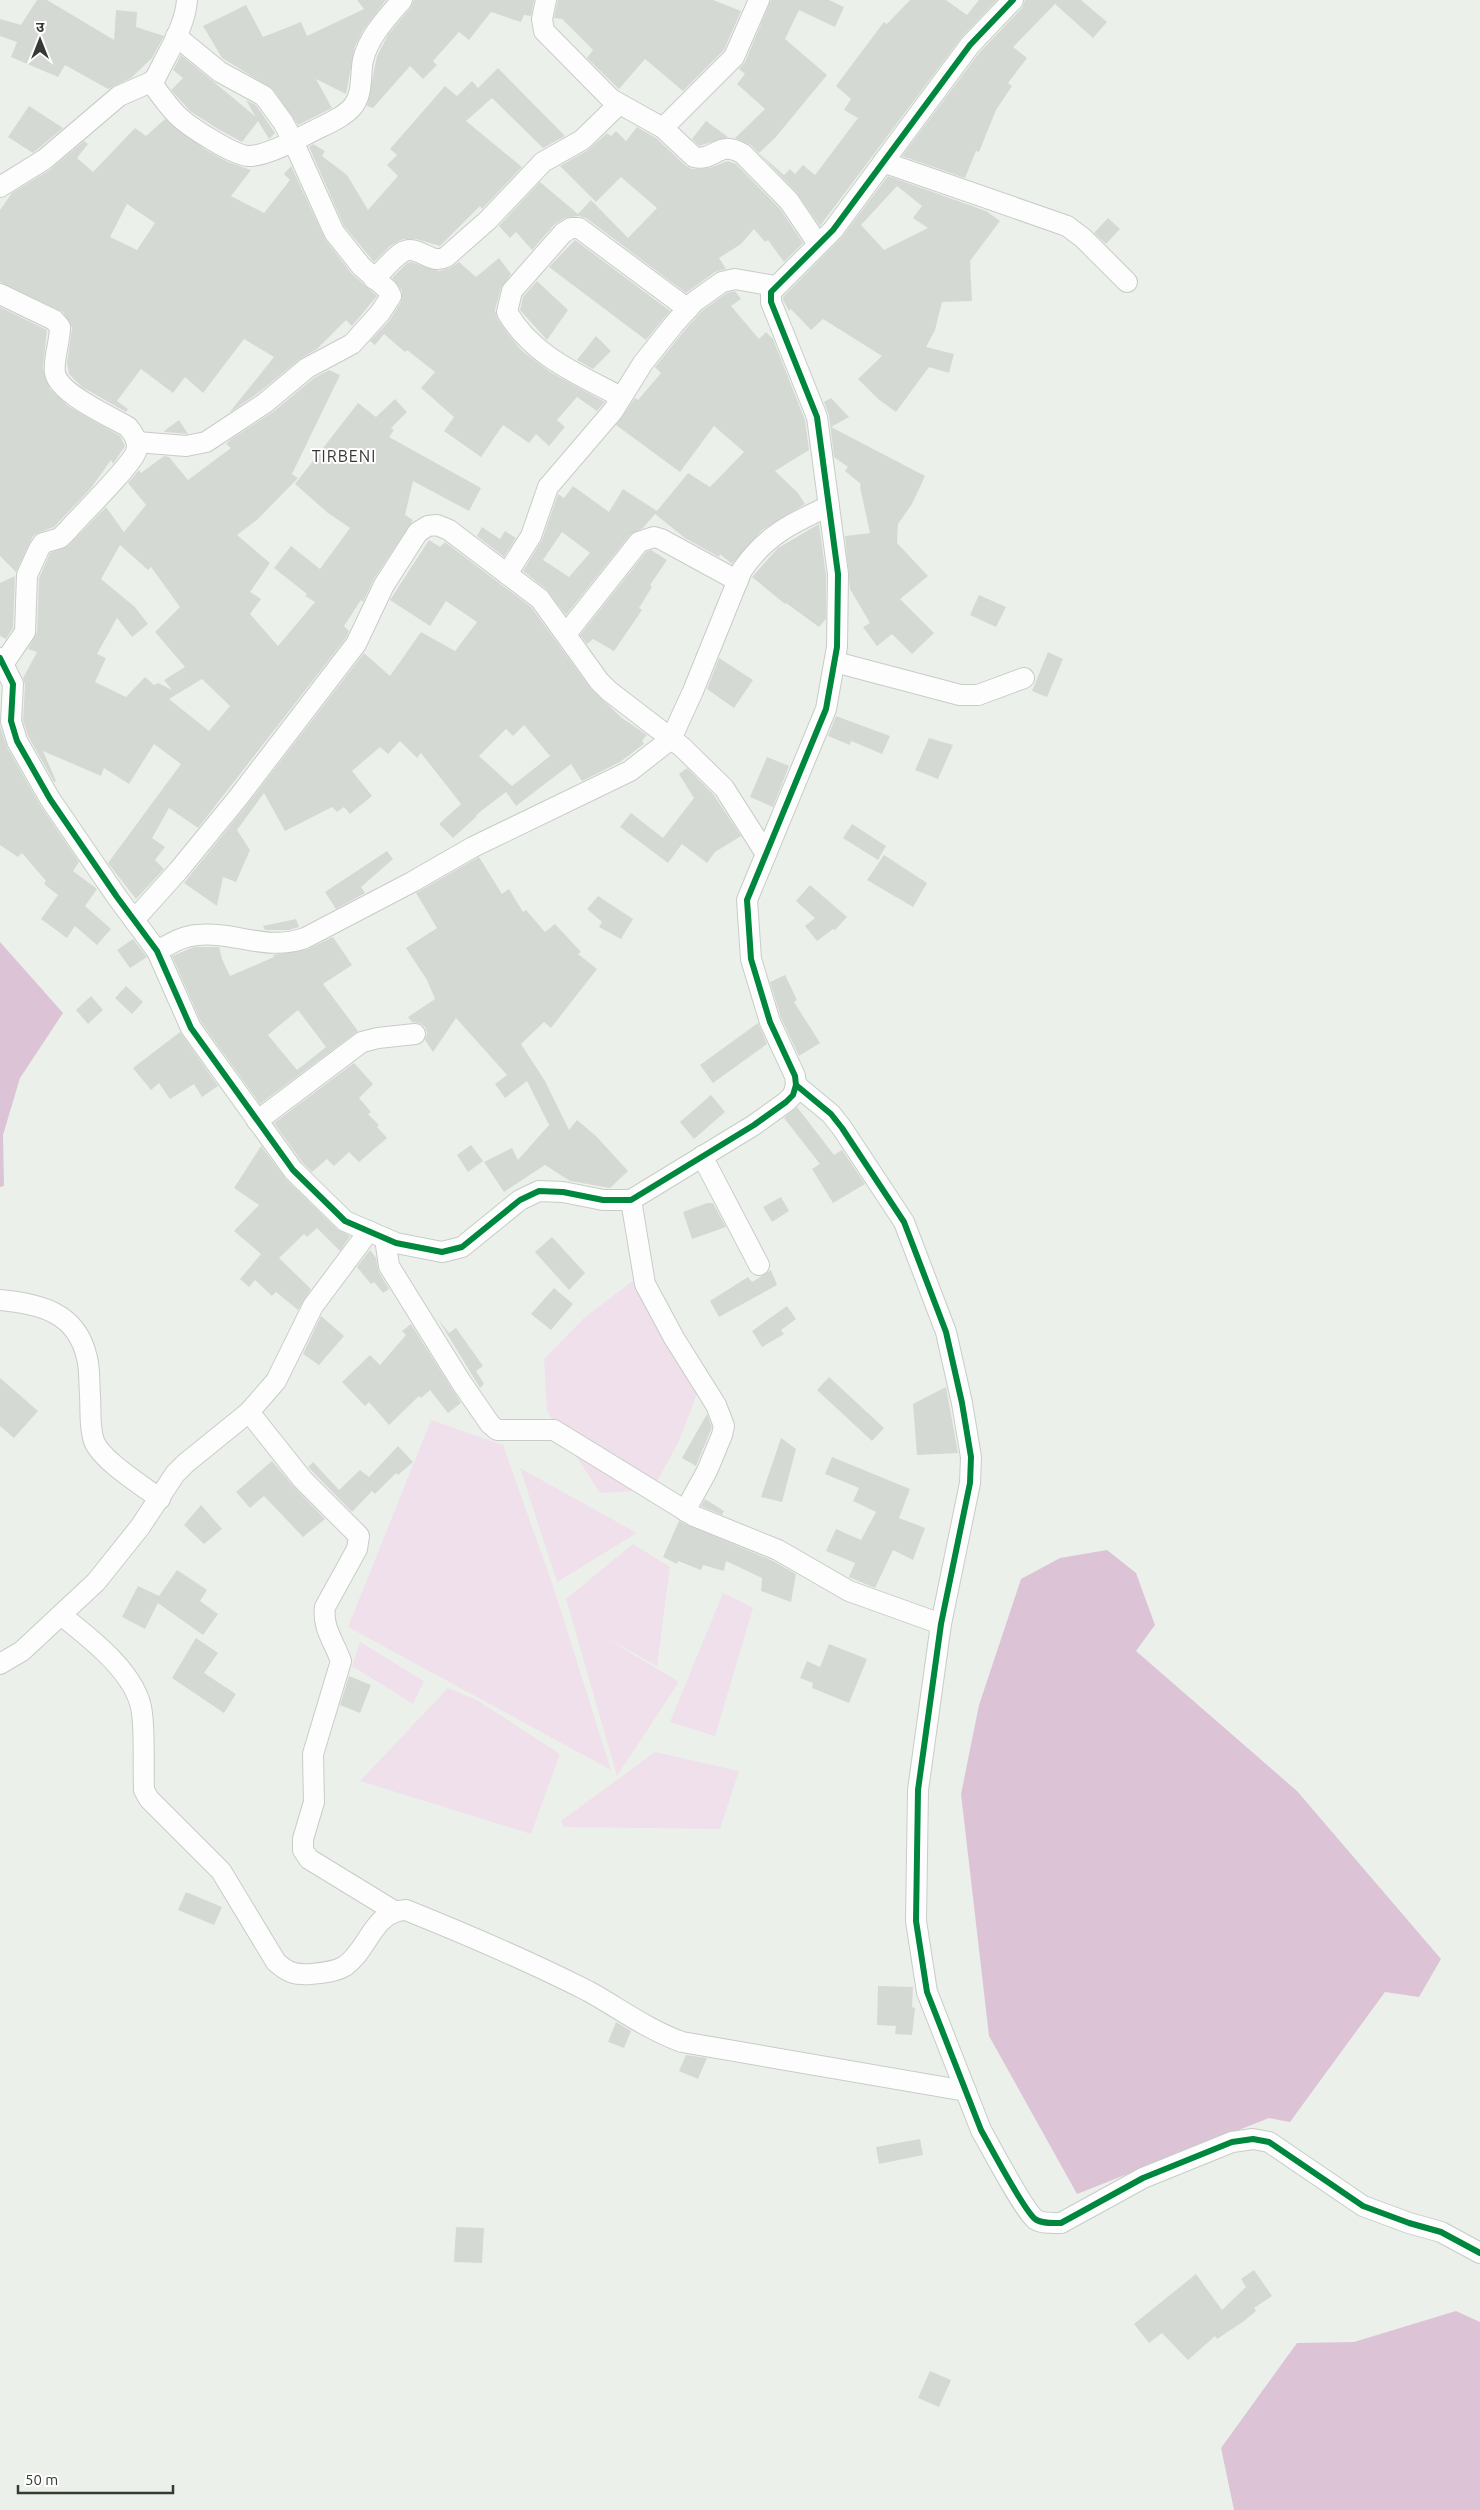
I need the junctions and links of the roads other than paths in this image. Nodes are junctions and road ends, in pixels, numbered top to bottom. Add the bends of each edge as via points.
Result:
1 (187, 0) edge
2 (402, 0) edge
3 (546, 0) edge
4 (759, 0) edge
5 (1013, 0) edge
6 (176, 36) junction
7 (151, 82) junction
8 (618, 104) junction
9 (663, 128) junction
10 (293, 141) junction
11 (883, 162) junction
12 (0, 187) edge
13 (818, 244) junction
14 (374, 279) junction
15 (1127, 282) dead end
16 (775, 286) junction
17 (0, 294) edge
18 (688, 309) junction
19 (621, 397) junction
20 (137, 442) junction
21 (829, 506) junction
22 (507, 574) junction
23 (738, 581) junction
24 (566, 634) junction
25 (2, 661) edge
26 (834, 662) junction
27 (1024, 678) dead end
28 (6, 722) edge
29 (671, 739) junction
30 (766, 854) junction
31 (134, 920) junction
32 (157, 951) junction
33 (415, 1034) dead end
34 (796, 1085) junction
35 (256, 1121) junction
36 (702, 1156) junction
37 (631, 1200) junction
38 (377, 1235) junction
39 (759, 1265) dead end
40 (0, 1300) edge
41 (249, 1412) junction
42 (160, 1498) junction
43 (685, 1510) junction
44 (61, 1615) junction
45 (940, 1624) junction
46 (0, 1664) edge
47 (394, 1911) junction
48 (966, 2091) junction
49 (1480, 2253) edge

1 - 6 street via 186,12
2 - 10 street via 368,43 359,95 354,105 346,114
3 - 8 street via 542,19 544,31
4 - 9 street via 734,57
5 - 11 street via 970,45
6 - 7 street
6 - 10 street via 220,72 264,96
7 - 10 street via 178,117 238,155 250,156
7 - 12 street via 119,96 45,159
8 - 9 street
8 - 14 street via 582,140 543,162 488,220 446,257 440,261 410,250 401,253
9 - 13 street via 694,157 707,157 725,147 742,154 788,201
10 - 14 street via 334,232
11 - 13 street via 833,230
11 - 15 street via 1067,226 1084,238
13 - 16 street
14 - 20 street via 388,290 391,296 389,303 352,344 306,368 265,403 206,442 186,446
16 - 18 street via 728,280 708,291
16 - 21 street via 771,302 817,416
17 - 20 street via 54,320 60,328 55,374 61,387 128,427
18 - 19 street via 649,355
18 - 19 street via 579,228 563,233 512,291 507,312 524,337 549,358
19 - 22 street via 606,420 548,487 531,536
20 - 25 street via 132,458 68,530 60,538 43,543 39,549 27,575 25,632
21 - 23 street via 765,541 752,555
21 - 26 street via 838,574
22 - 24 street via 540,599
22 - 31 street via 450,530 437,525 418,532 384,585 356,644 237,799
23 - 24 street via 654,537 646,538 639,542
23 - 29 street
24 - 29 street via 609,691
25 - 28 street via 13,684
26 - 27 street via 960,695 978,695
26 - 30 street via 826,709
28 - 31 street via 50,799
29 - 30 street via 724,788
29 - 32 street via 630,771 473,847 305,938 288,944 272,944 197,935 178,939
30 - 34 street via 747,900 751,959 770,1022 795,1076
31 - 32 street
32 - 35 street via 191,1028
33 - 35 street via 362,1042
34 - 36 street via 786,1102
34 - 45 street via 842,1128 896,1206 946,1332 972,1469
35 - 38 street via 292,1170 345,1221
36 - 37 street
36 - 39 street
37 - 38 street via 603,1200 539,1191 520,1200 462,1246 442,1252 396,1243
37 - 43 street via 645,1284 716,1405 724,1426 707,1472
38 - 41 street via 313,1306 276,1381
38 - 43 street via 389,1266 490,1424 505,1431 554,1430
40 - 42 street via 51,1309 74,1329 88,1360 95,1442 102,1453
41 - 42 street via 186,1463
41 - 47 street via 303,1480 359,1536 357,1549 326,1607 324,1617 341,1661 313,1754 314,1802 303,1850 309,1859
42 - 44 street via 96,1582
43 - 45 street via 771,1546 849,1591
44 - 46 street via 22,1651
44 - 47 street via 105,1650 139,1698 144,1790 149,1799 221,1871 276,1962 286,1971 297,1975 326,1973 344,1966 355,1957 384,1917
45 - 48 street via 918,1790 916,1921 926,1992
47 - 48 street via 406,1910 493,1945 588,1992 664,2036 682,2042
48 - 49 street via 981,2130 1035,2219 1061,2223 1143,2178 1232,2142 1253,2138 1269,2142 1363,2206 1441,2232

